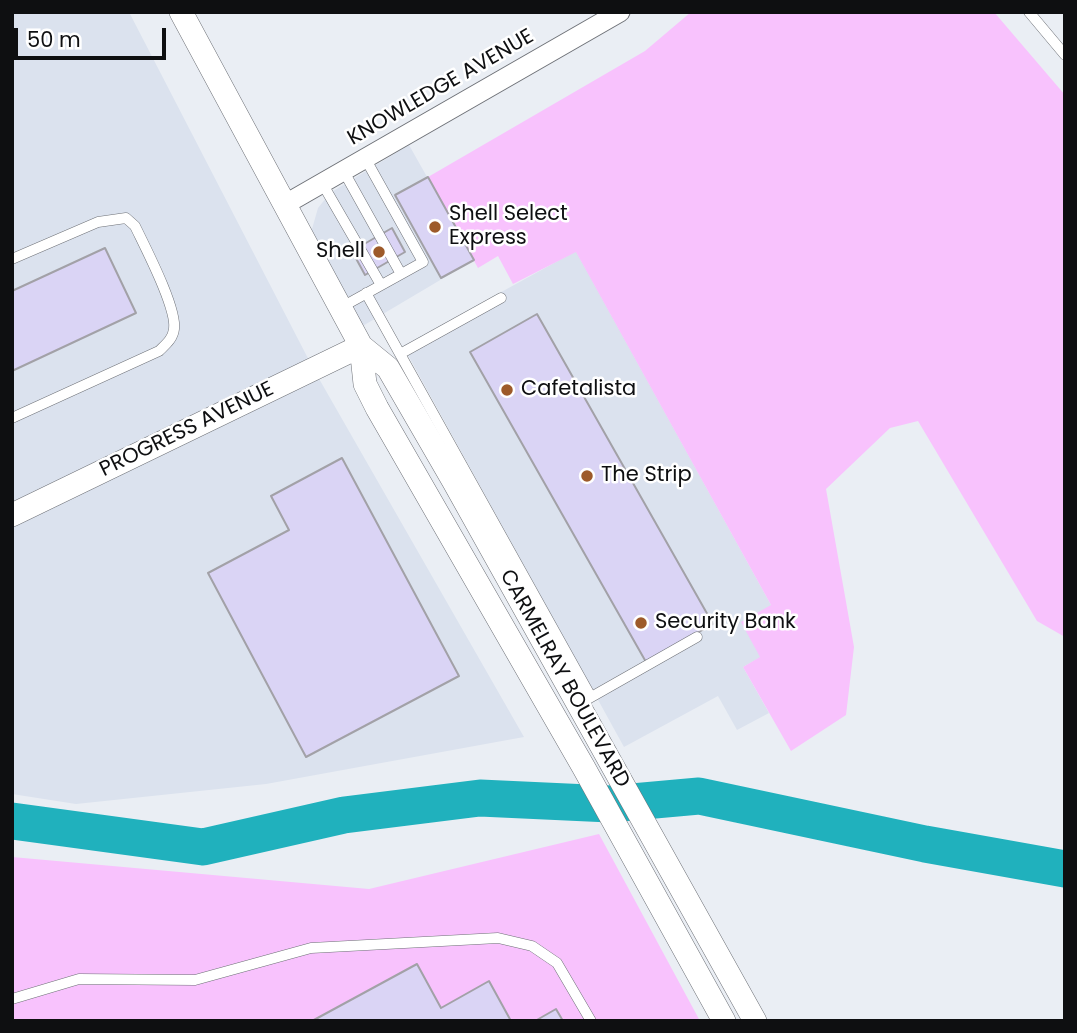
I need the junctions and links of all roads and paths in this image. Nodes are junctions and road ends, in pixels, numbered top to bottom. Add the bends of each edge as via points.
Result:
1 (181, 12) edge
2 (620, 12) edge
3 (1029, 12) edge
4 (1065, 55) edge
5 (365, 158) junction
6 (343, 170) junction
7 (322, 183) junction
8 (284, 205) junction
9 (12, 259) edge
10 (401, 274) junction
11 (381, 285) junction
12 (366, 293) junction
13 (501, 298) dead end
14 (340, 308) junction
15 (361, 346) junction
16 (400, 354) junction
17 (12, 418) edge
18 (461, 477) junction
19 (12, 515) edge
20 (697, 637) dead end
21 (585, 700) junction
22 (555, 718) junction
23 (12, 999) edge
24 (591, 1021) edge
25 (724, 1021) edge
26 (754, 1021) edge

1 - 8 street, CARMELRAY BOULEVARD
2 - 5 street, KNOWLEDGE AVENUE
3 - 4 lane
5 - 6 street, KNOWLEDGE AVENUE
5 - 10 lane via 423,262
6 - 7 street, KNOWLEDGE AVENUE
6 - 10 lane
7 - 8 street, KNOWLEDGE AVENUE
7 - 11 lane
8 - 14 street, CARMELRAY BOULEVARD
9 - 17 lane via 98,222 125,218 141,238 172,312 174,329 159,351
10 - 11 lane
11 - 12 lane
12 - 14 lane
12 - 16 lane
13 - 16 lane
14 - 15 street, CARMELRAY BOULEVARD
15 - 18 street, CARMELRAY BOULEVARD via 388,368
15 - 19 street, PROGRESS AVENUE
15 - 22 street, CARMELRAY BOULEVARD via 365,384
16 - 18 lane
18 - 21 street, CARMELRAY BOULEVARD
20 - 21 lane
21 - 22 street
21 - 26 street, CARMELRAY BOULEVARD via 603,748
22 - 25 street, CARMELRAY BOULEVARD
23 - 24 lane via 79,979 195,980 311,948 498,938 532,946 557,963

